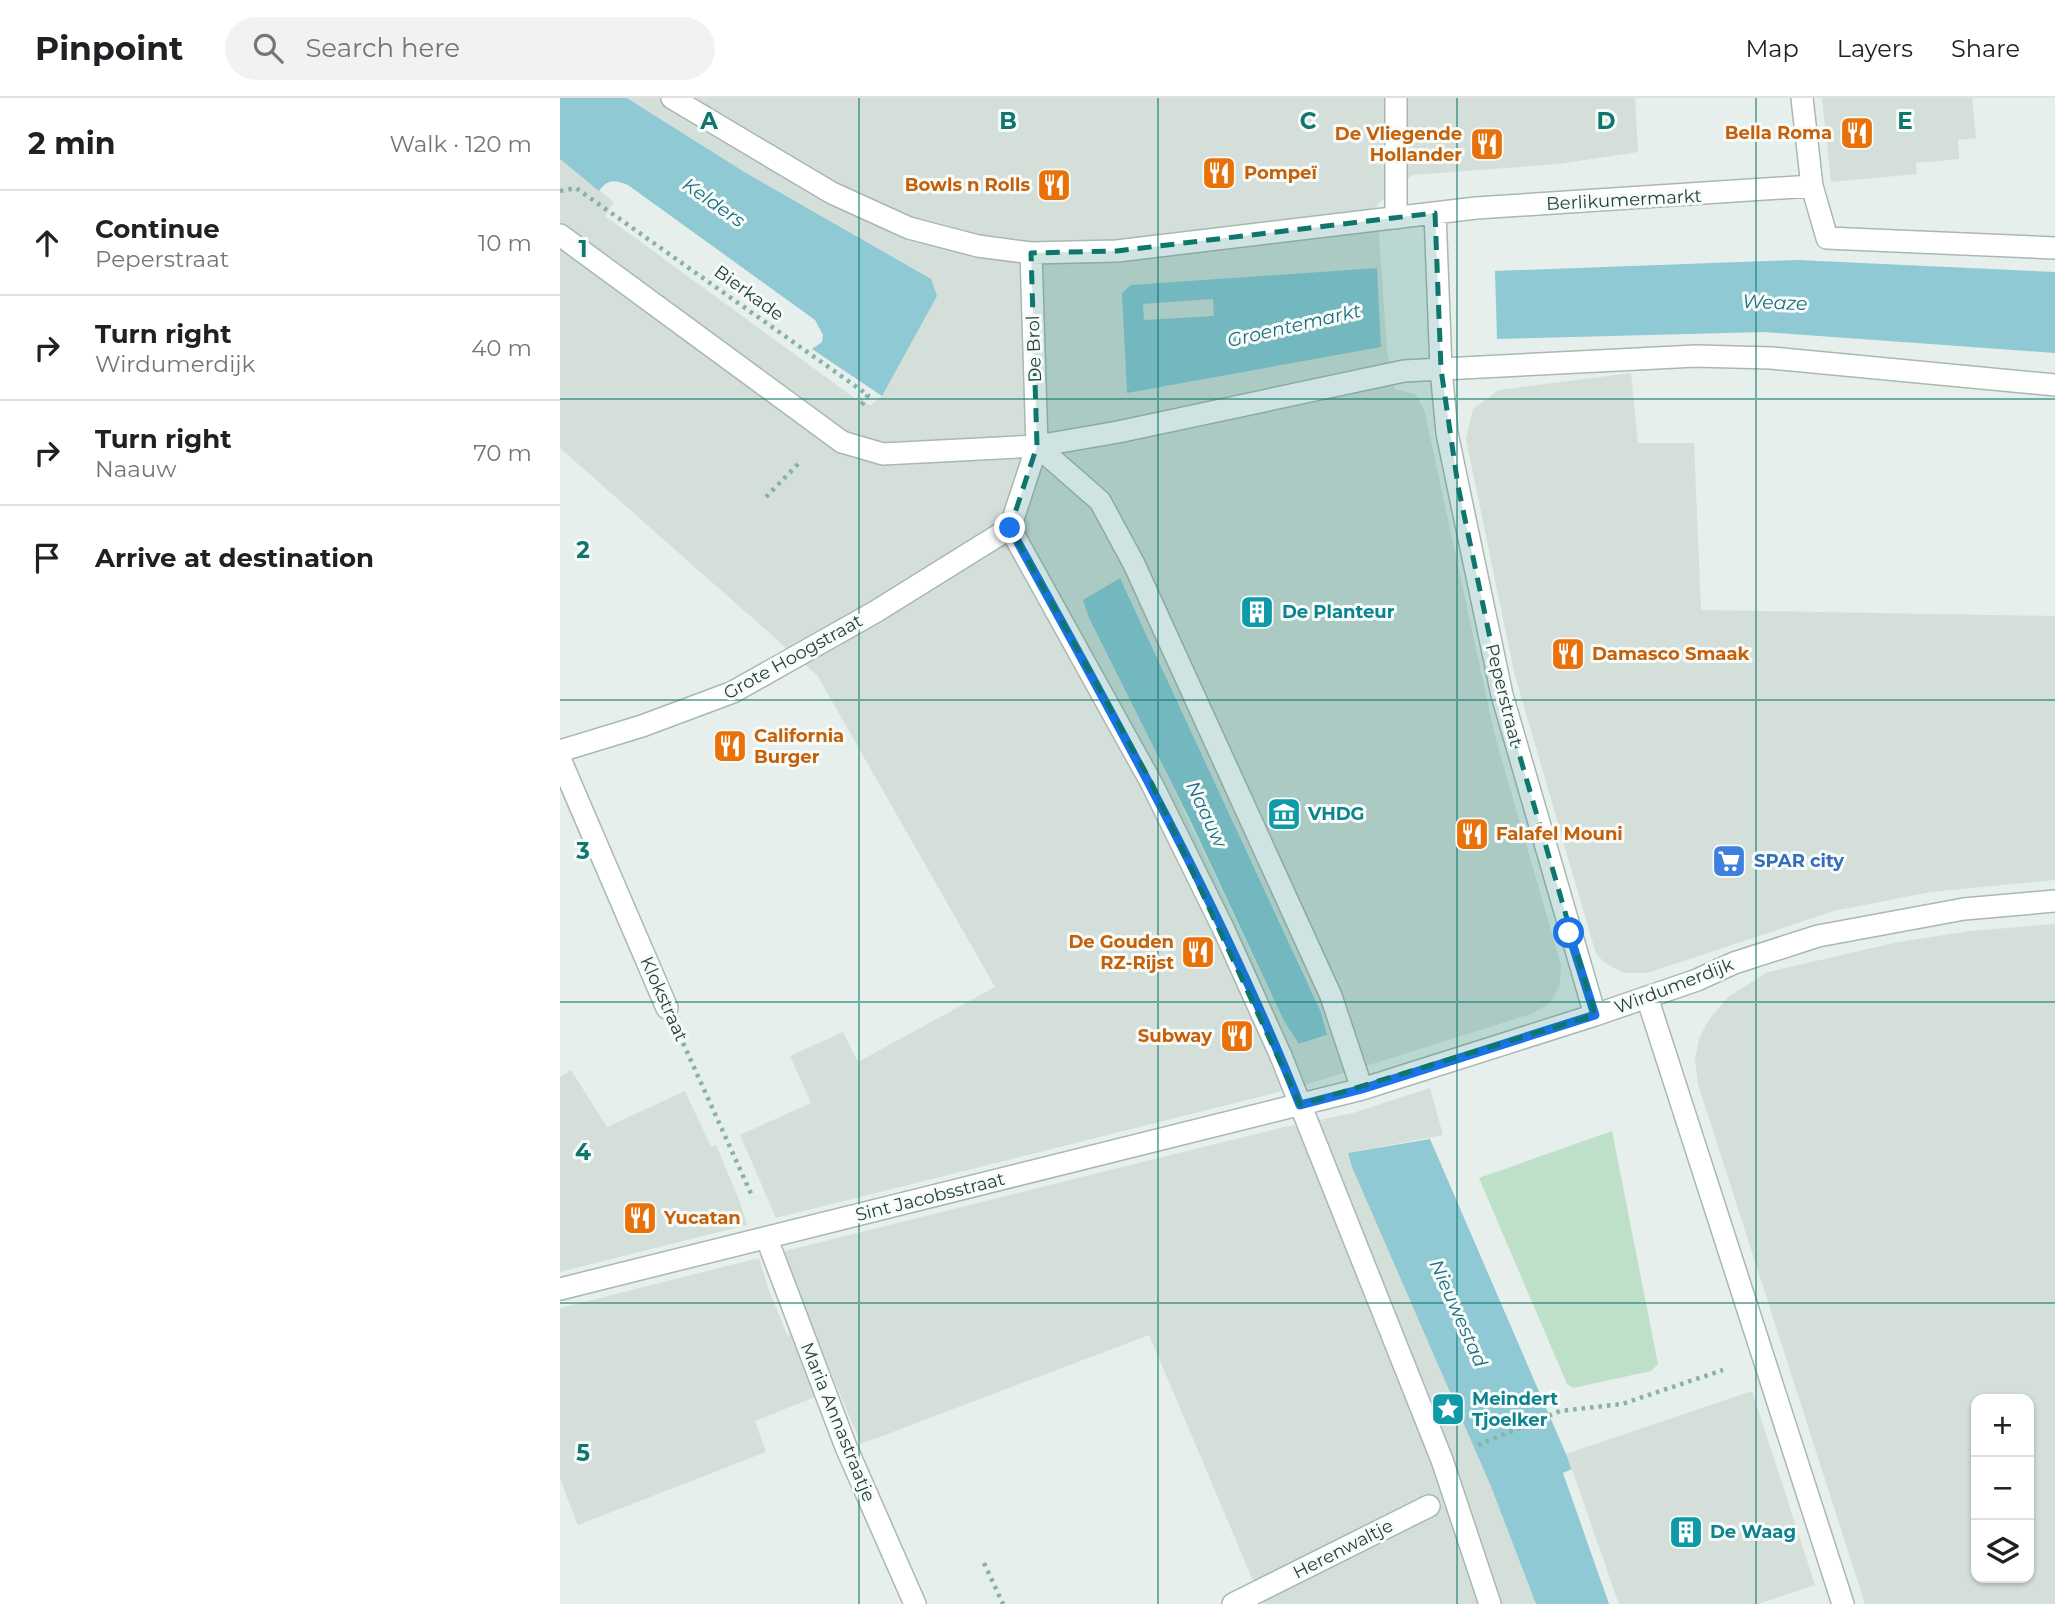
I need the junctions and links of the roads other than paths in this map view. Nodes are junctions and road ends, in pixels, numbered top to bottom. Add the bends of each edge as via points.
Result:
1 (672, 98) edge
2 (1396, 98) edge
3 (1802, 98) edge
4 (1812, 186) junction
5 (1435, 213) junction
6 (1395, 218) junction
7 (560, 235) edge
8 (2055, 248) edge
9 (1031, 253) junction
10 (1441, 369) junction
11 (2055, 386) edge
12 (1037, 446) junction
13 (1010, 528) junction
14 (560, 751) edge
15 (560, 759) edge
16 (2055, 901) edge
17 (1647, 997) junction
18 (667, 1008) road end
19 (1595, 1015) junction
20 (1362, 1089) junction
21 (1300, 1105) junction
22 (767, 1239) junction
23 (560, 1289) edge
24 (1453, 1493) junction
25 (915, 1604) edge
26 (1233, 1604) edge
27 (1490, 1604) edge
28 (1843, 1604) edge

1 - 9 street via 832,193 909,228 978,246
2 - 6 street
3 - 4 street
4 - 5 street, Berlikumermarkt
4 - 8 street via 1827,238
5 - 6 street
5 - 10 street, Peperstraat
6 - 9 street via 1117,251
7 - 12 street via 842,442 883,454
9 - 12 street, De Brol
10 - 11 street via 1696,356 1770,358
10 - 12 street via 1404,371
10 - 19 street, Peperstraat via 1447,433 1502,695
12 - 13 street
12 - 20 street via 1100,501 1134,564 1331,996
13 - 14 street, Grote Hoogstraat via 875,612 733,692
13 - 21 street via 1152,784 1224,930
15 - 18 street, Klokstraat
16 - 17 street, Wirdumerdijk via 1964,909 1818,936
17 - 19 street, Wirdumerdijk
17 - 28 street
19 - 20 street, Wirdumerdijk
20 - 21 street, Wirdumerdijk
21 - 22 street, Sint Jacobsstraat
21 - 24 street
22 - 23 street, Sint Jacobsstraat
22 - 25 street, Maria Annastraatje via 846,1447
24 - 26 street, Herenwaltje
24 - 27 street

